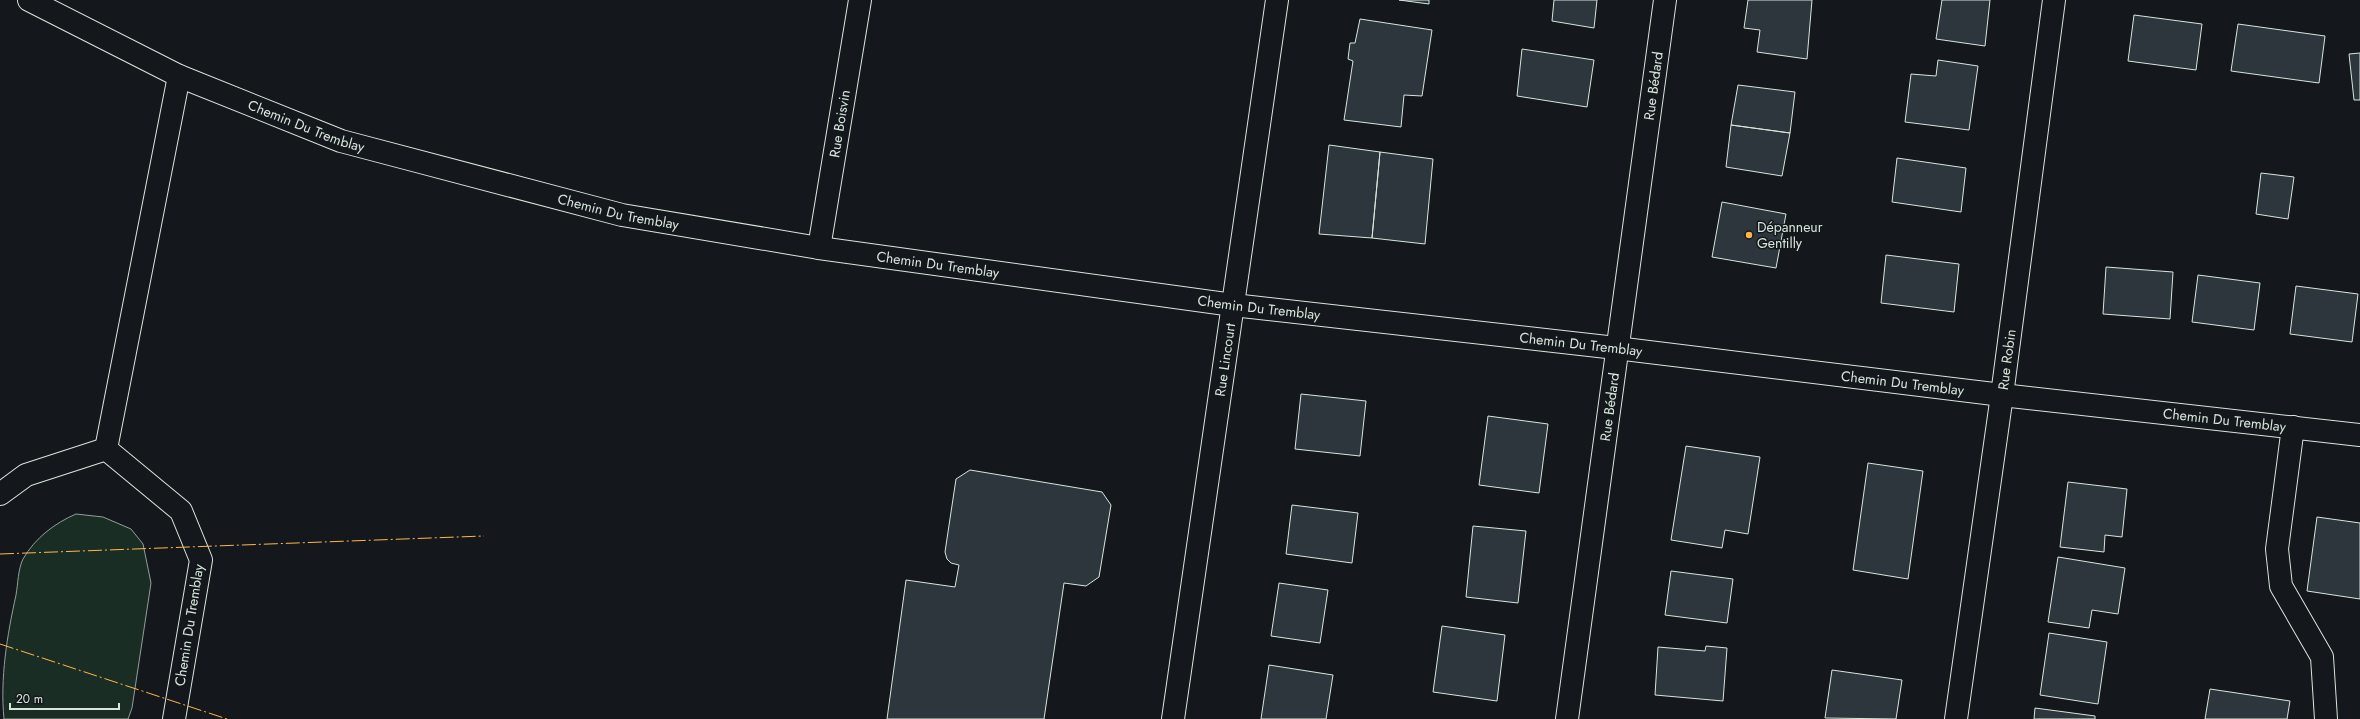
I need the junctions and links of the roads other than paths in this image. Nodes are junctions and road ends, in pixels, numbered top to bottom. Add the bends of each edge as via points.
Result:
1 (860, 0) edge
2 (1277, 0) edge
3 (1665, 0) edge
4 (2054, 0) edge
5 (36, 2) edge
6 (179, 76) junction
7 (819, 248) junction
8 (1234, 305) junction
9 (1616, 348) junction
10 (2002, 395) junction
11 (2293, 428) junction
12 (2360, 435) edge
13 (106, 449) junction
14 (0, 494) edge
15 (174, 719) edge
16 (1173, 719) edge
17 (1567, 719) edge
18 (1956, 719) edge
19 (2326, 719) edge

1 - 7 street, Rue Boisvin
2 - 8 street, Rue Lincourt
3 - 9 street, Rue Bédard
4 - 10 street, Rue Robin
5 - 6 street, Chemin Du Tremblay
6 - 7 street, Chemin Du Tremblay via 341,141 622,215
6 - 13 street
7 - 8 street, Chemin Du Tremblay
8 - 9 street, Chemin Du Tremblay
8 - 16 street, Rue Lincourt
9 - 10 street, Chemin Du Tremblay
9 - 17 street, Rue Bédard
10 - 11 street, Chemin Du Tremblay
10 - 18 street, Rue Robin
11 - 12 street, Chemin Du Tremblay
11 - 19 street via 2277,549 2281,586 2322,657
13 - 14 street via 26,475
13 - 15 street, Chemin Du Tremblay via 181,511 201,560

